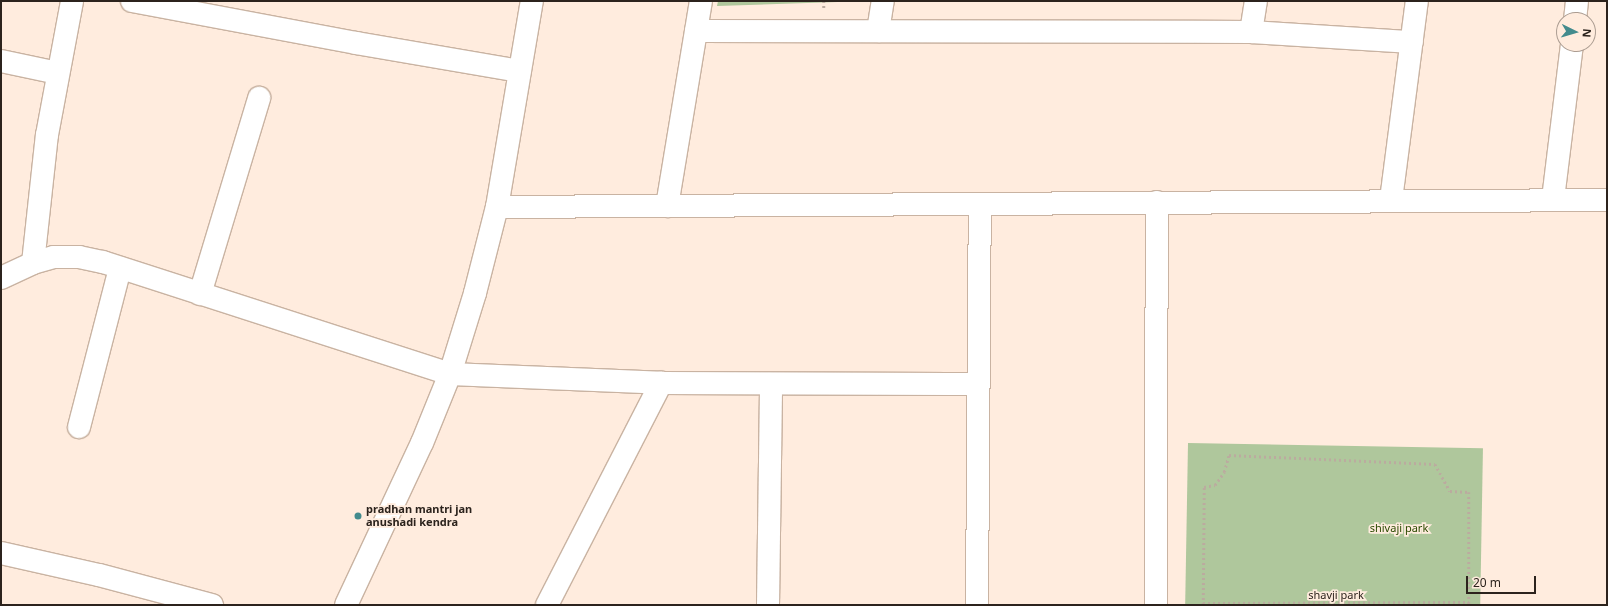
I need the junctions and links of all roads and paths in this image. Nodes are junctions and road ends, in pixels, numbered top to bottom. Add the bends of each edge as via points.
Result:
1 (72, 1) edge
2 (132, 1) edge
3 (532, 1) edge
4 (701, 1) edge
5 (883, 1) edge
6 (1256, 1) edge
7 (1418, 1) edge
8 (1577, 1) edge
9 (1576, 12) edge
10 (696, 31) junction
11 (878, 31) junction
12 (1251, 32) junction
13 (1412, 42) junction
14 (1571, 52) edge
15 (1, 61) edge
16 (520, 71) junction
17 (58, 73) junction
18 (259, 98) dead end
19 (1553, 199) junction
20 (1391, 200) junction
21 (1607, 200) edge
22 (1157, 202) junction
23 (980, 204) junction
24 (667, 206) junction
25 (498, 207) junction
26 (33, 263) junction
27 (120, 268) junction
28 (1, 278) edge
29 (200, 294) junction
30 (450, 374) junction
31 (661, 383) junction
32 (771, 384) junction
33 (978, 384) junction
34 (79, 427) dead end
35 (1, 553) edge
36 (1469, 603) edge
37 (1203, 604) edge
38 (1357, 604) edge
39 (212, 605) edge
40 (346, 605) edge
41 (547, 605) edge
42 (768, 605) edge
43 (977, 605) edge
44 (1156, 605) edge

1 - 17 street
2 - 16 street
3 - 16 street
4 - 10 street
5 - 11 street
6 - 12 street
7 - 13 street
8 - 9 street
10 - 11 street
10 - 24 street
11 - 12 street
12 - 13 street
13 - 20 street
14 - 19 street
15 - 17 street
16 - 25 street
17 - 26 street via 47,135
18 - 29 street
19 - 20 street
19 - 21 street
20 - 22 street
22 - 23 street
22 - 44 street
23 - 24 street
23 - 33 street
24 - 25 street
25 - 30 street
26 - 27 street via 54,257 79,257
26 - 28 street
27 - 29 street
27 - 34 street
29 - 30 street
30 - 31 street
30 - 40 street via 422,443
31 - 32 street
31 - 41 street
32 - 33 street
32 - 42 street
33 - 43 street
35 - 39 street
36 - 37 path via 1468,492 1450,491 1435,464 1229,455 1224,472 1215,485 1204,487
36 - 38 path, shavji park
37 - 38 path, shavji park

